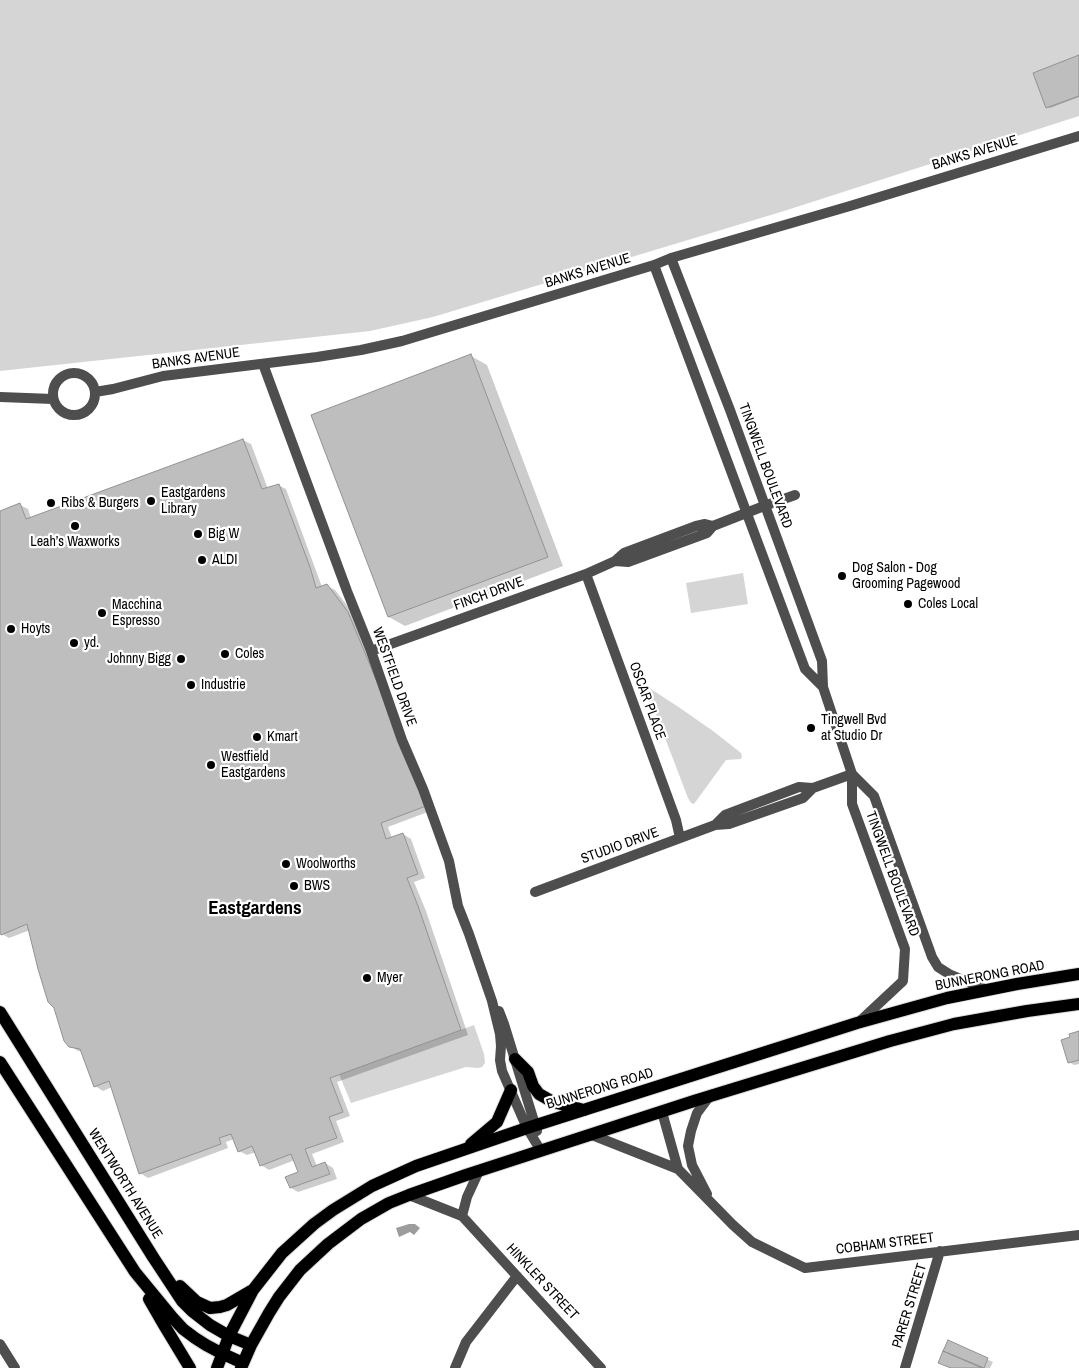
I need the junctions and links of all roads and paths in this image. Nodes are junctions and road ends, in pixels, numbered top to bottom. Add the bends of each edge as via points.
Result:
1 (1079, 136) edge
2 (671, 258) junction
3 (654, 265) junction
4 (263, 364) junction
5 (95, 392) junction
6 (0, 397) edge
7 (53, 398) junction
8 (795, 495) dead end
9 (764, 506) junction
10 (746, 513) junction
11 (586, 574) junction
12 (371, 651) junction
13 (823, 687) junction
14 (852, 774) junction
15 (680, 838) junction
16 (535, 892) dead end
17 (1079, 974) edge
18 (987, 990) junction
19 (492, 1002) junction
20 (1079, 1004) edge
21 (0, 1012) edge
22 (857, 1023) junction
23 (515, 1059) junction
24 (0, 1062) edge
25 (511, 1090) junction
26 (709, 1097) junction
27 (584, 1110) junction
28 (662, 1112) junction
29 (531, 1126) junction
30 (592, 1135) junction
31 (468, 1147) junction
32 (541, 1151) junction
33 (678, 1169) junction
34 (479, 1171) junction
35 (409, 1195) junction
36 (714, 1206) junction
37 (462, 1216) junction
38 (1079, 1235) edge
39 (940, 1252) junction
40 (153, 1257) junction
41 (135, 1272) junction
42 (517, 1276) junction
43 (253, 1290) junction
44 (228, 1336) junction
45 (0, 1344) edge
46 (251, 1345) junction
47 (221, 1353) junction
48 (242, 1366) edge
49 (15, 1368) edge
50 (190, 1368) edge
51 (217, 1368) edge
52 (455, 1368) edge
53 (601, 1368) edge
54 (905, 1368) edge

1 - 2 street, BANKS AVENUE
2 - 3 street, BANKS AVENUE
2 - 9 street, TINGWELL BOULEVARD
3 - 4 street, BANKS AVENUE via 402,341
3 - 10 street, TINGWELL BOULEVARD
4 - 5 street, BANKS AVENUE via 163,376
4 - 12 street, WESTFIELD DRIVE
5 - 7 street via 93,405 81,415 63,413
5 - 7 street via 86,376 74,373 58,381
6 - 7 street
8 - 9 street, FINCH DRIVE
9 - 10 street, FINCH DRIVE
9 - 13 street, TINGWELL BOULEVARD via 822,661
10 - 11 street, FINCH DRIVE via 713,526 696,526 624,553
10 - 13 street, TINGWELL BOULEVARD via 805,669
11 - 12 street, FINCH DRIVE
11 - 15 street, OSCAR PLACE
12 - 19 street, WESTFIELD DRIVE via 449,861 458,906
13 - 14 street, TINGWELL BOULEVARD
14 - 15 street, STUDIO DRIVE via 813,788 799,787 725,815 715,825
14 - 18 street, TINGWELL BOULEVARD via 874,796 938,967
14 - 22 street, TINGWELL BOULEVARD via 852,804 905,950 903,981
15 - 16 street, STUDIO DRIVE
17 - 18 main road, BUNNERONG ROAD
18 - 22 main road, BUNNERONG ROAD
19 - 23 street, WESTFIELD DRIVE via 499,1011
19 - 25 street, WESTFIELD DRIVE via 502,1046 502,1071
20 - 26 main road via 944,1026
21 - 40 main road, WENTWORTH AVENUE
22 - 27 main road, BUNNERONG ROAD
23 - 27 main road via 528,1072 539,1094 553,1102
23 - 29 street, WESTFIELD DRIVE
24 - 41 main road
25 - 29 street, WESTFIELD DRIVE
25 - 31 main road via 497,1122
26 - 28 main road
26 - 36 street, COBHAM STREET via 697,1113 688,1146 692,1165
27 - 29 main road, BUNNERONG ROAD
28 - 30 main road
28 - 33 street, COBHAM STREET
29 - 31 main road, BUNNERONG ROAD
29 - 32 street, WESTFIELD DRIVE
30 - 32 main road
30 - 33 street, COBHAM STREET
31 - 43 main road, BUNNERONG ROAD via 381,1182 333,1210 282,1253
32 - 34 main road
33 - 36 street, COBHAM STREET
34 - 35 main road
34 - 37 street
35 - 37 street, HINKLER STREET
35 - 46 main road via 361,1219 300,1270 279,1297
36 - 39 street, COBHAM STREET via 752,1242 805,1268
37 - 42 street, HINKLER STREET
38 - 39 street, COBHAM STREET
39 - 54 street, PARER STREET
40 - 43 main road via 189,1296 206,1306 220,1308
40 - 44 main road, WENTWORTH AVENUE via 174,1290 192,1310
41 - 47 main road via 183,1328
41 - 50 main road
42 - 52 street via 466,1342
42 - 53 street, HINKLER STREET
43 - 44 main road, BUNNERONG ROAD
44 - 46 main road, WENTWORTH AVENUE
44 - 47 main road, BUNNERONG ROAD
45 - 49 street
46 - 48 main road
47 - 48 main road
47 - 51 main road, BUNNERONG ROAD

